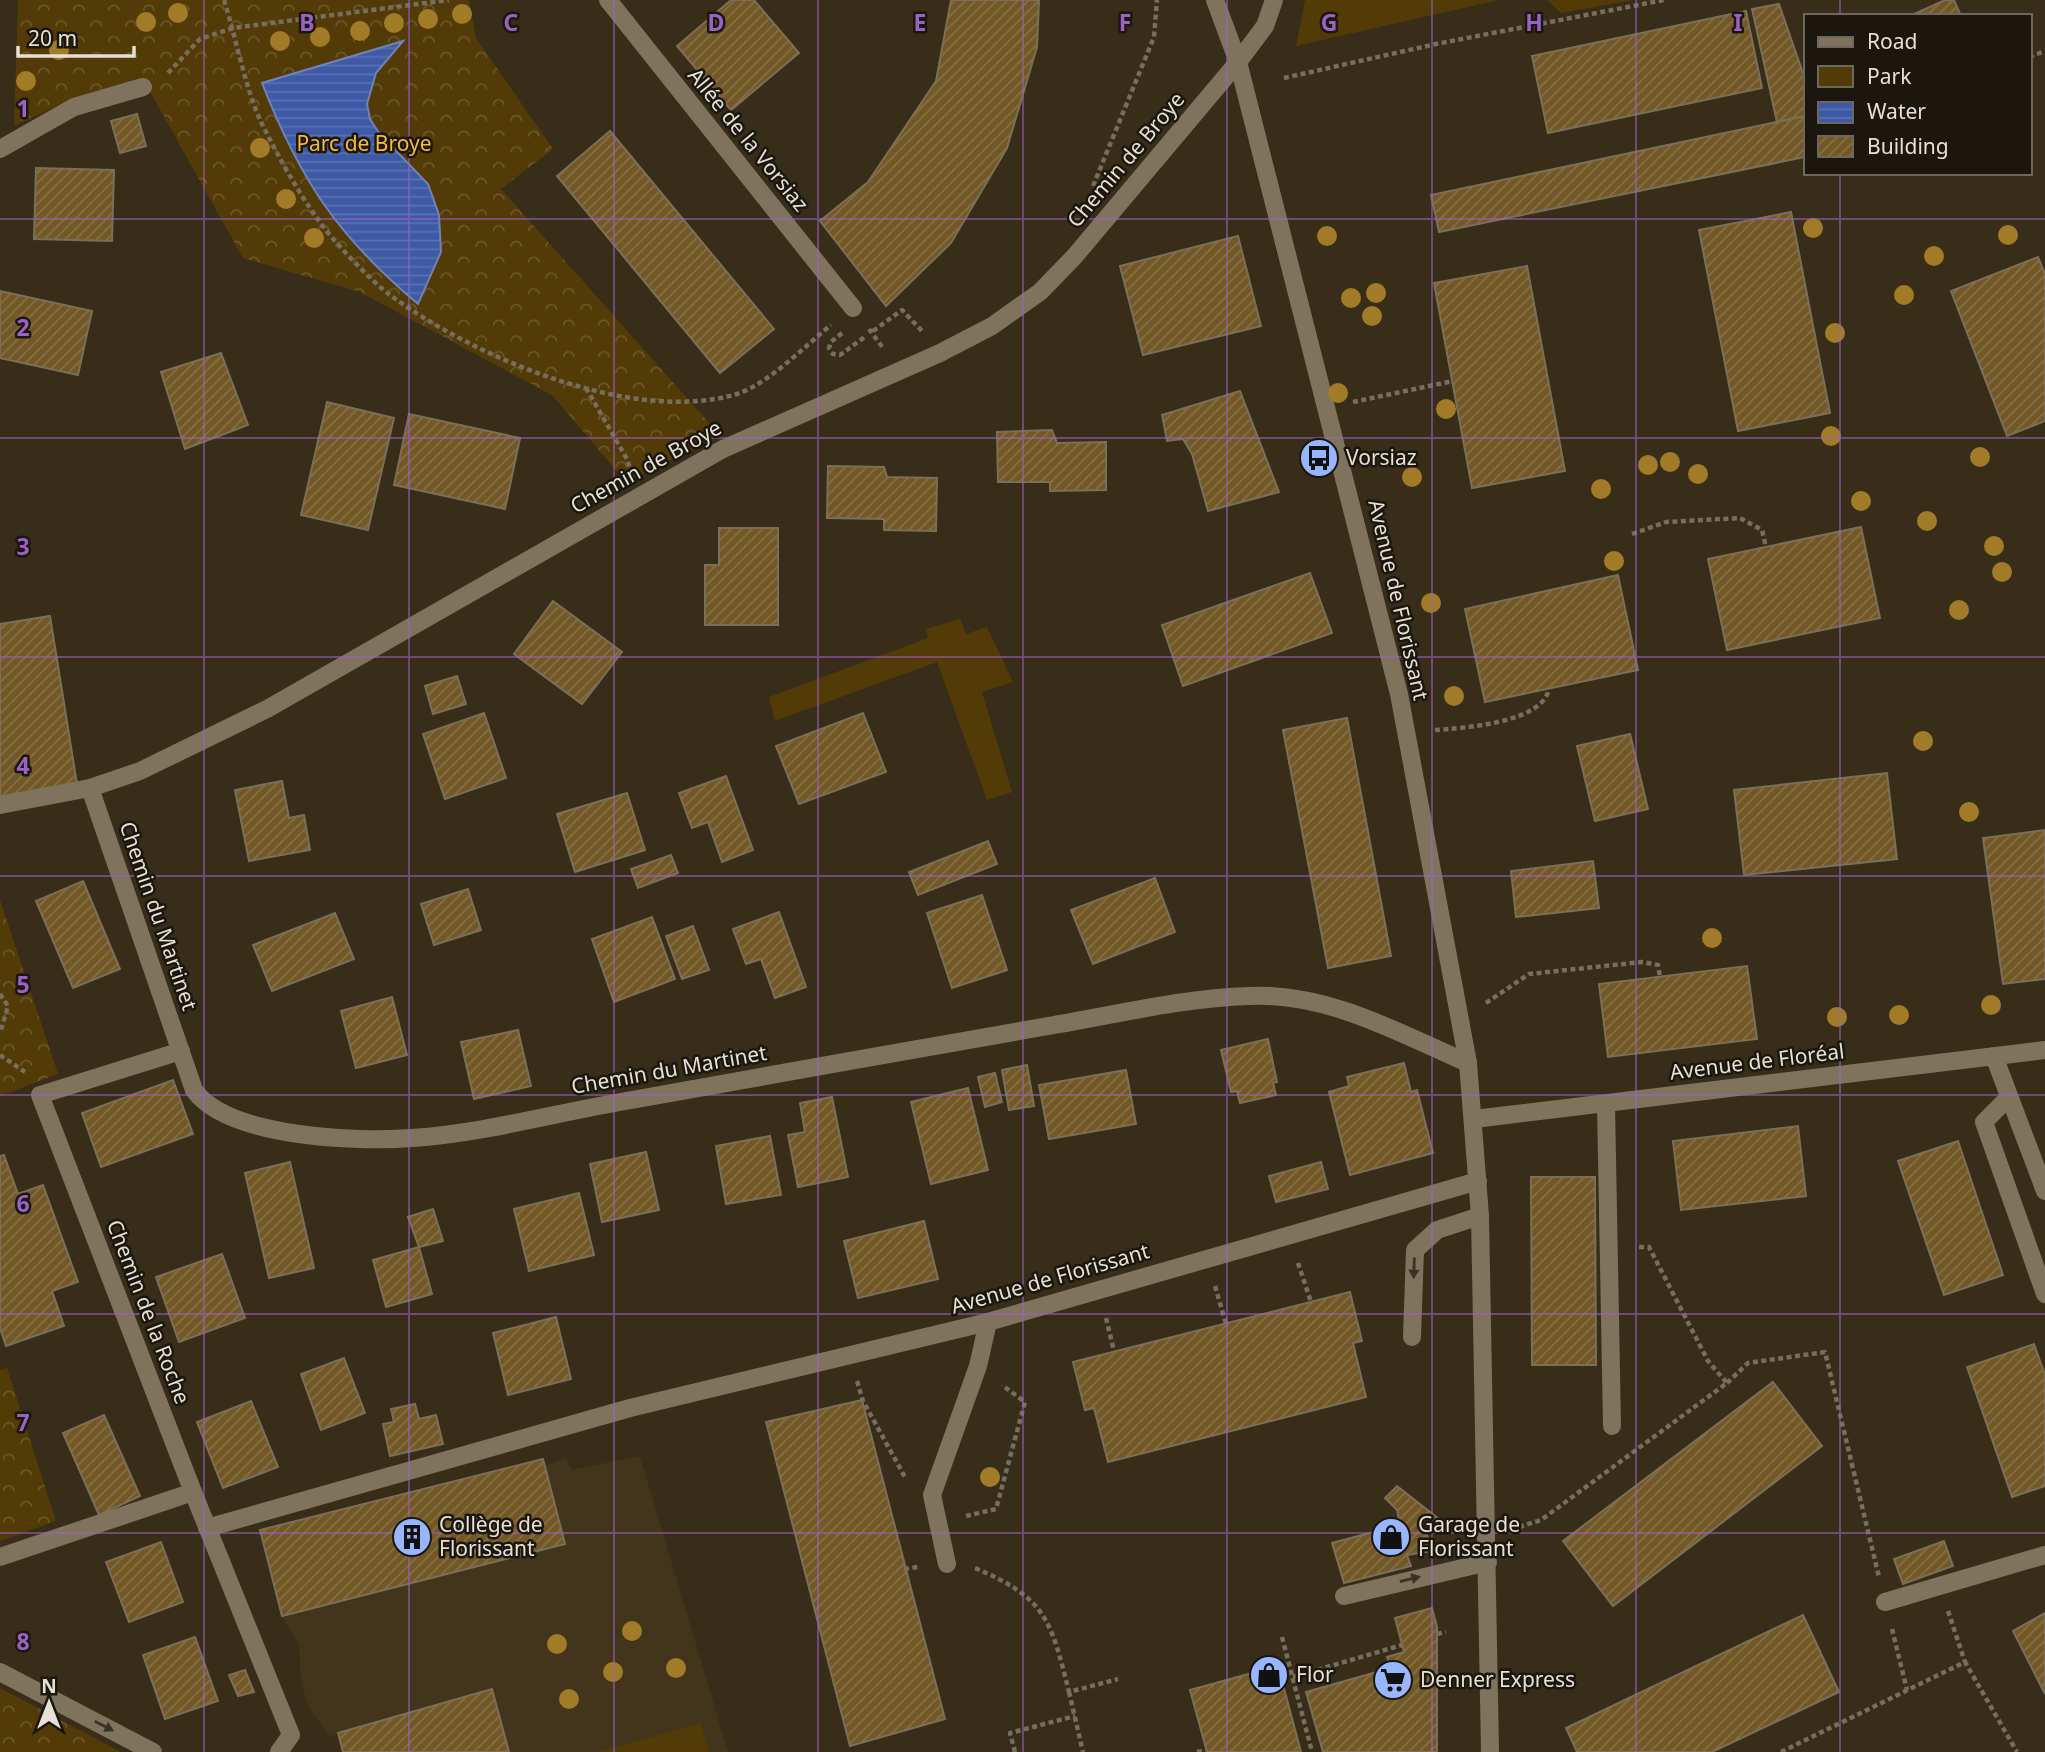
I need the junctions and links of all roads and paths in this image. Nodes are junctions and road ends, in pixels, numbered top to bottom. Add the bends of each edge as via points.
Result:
1 (224, 0) edge
2 (449, 0) edge
3 (608, 0) edge
4 (1157, 0) edge
5 (1215, 0) edge
6 (1274, 0) edge
7 (1664, 0) edge
8 (233, 28) junction
9 (1238, 62) junction
10 (1284, 78) dead end
11 (143, 87) joint
12 (0, 149) edge
13 (1088, 193) dead end
14 (853, 308) joint
15 (866, 325) dead end
16 (925, 334) dead end
17 (915, 339) dead end
18 (886, 352) dead end
19 (1453, 381) dead end
20 (586, 388) junction
21 (1348, 402) dead end
22 (635, 497) junction
23 (1632, 534) dead end
24 (1766, 547) dead end
25 (1549, 688) dead end
26 (1431, 730) dead end
27 (90, 788) junction
28 (0, 805) edge
29 (1660, 977) dead end
30 (0, 994) edge
31 (1486, 1004) dead end
32 (0, 1033) edge
33 (2045, 1050) edge
34 (181, 1051) junction
35 (0, 1055) edge
36 (1994, 1056) junction
37 (1468, 1063) junction
38 (34, 1078) dead end
39 (2008, 1098) junction
40 (1606, 1104) junction
41 (1474, 1119) junction
42 (1478, 1181) junction
43 (2045, 1191) edge
44 (1480, 1216) junction
45 (1289, 1235) junction
46 (1611, 1246) junction
47 (1207, 1259) junction
48 (2045, 1294) edge
49 (1311, 1302) dead end
50 (988, 1322) junction
51 (1226, 1324) dead end
52 (1412, 1337) dead end
53 (978, 1366) junction
54 (1727, 1383) junction
55 (863, 1401) dead end
56 (1612, 1426) dead end
57 (908, 1484) dead end
58 (193, 1492) junction
59 (962, 1517) dead end
60 (1519, 1527) dead end
61 (207, 1528) junction
62 (2045, 1555) edge
63 (0, 1557) edge
64 (1488, 1562) junction
65 (947, 1564) junction
66 (904, 1569) dead end
67 (1940, 1586) junction
68 (1344, 1596) dead end
69 (1885, 1602) junction
70 (1446, 1632) dead end
71 (1437, 1634) dead end
72 (1282, 1637) dead end
73 (1402, 1645) dead end
74 (1965, 1662) junction
75 (0, 1672) edge
76 (1293, 1677) junction
77 (1118, 1679) dead end
78 (1907, 1690) junction
79 (1069, 1692) junction
80 (1075, 1716) junction
81 (1206, 1750) dead end
82 (153, 1752) edge
83 (279, 1752) edge
84 (1015, 1752) edge
85 (1083, 1752) edge
86 (1196, 1752) edge
87 (1312, 1752) edge
88 (1490, 1752) edge
89 (1781, 1752) edge
90 (2017, 1752) edge

1 - 8 path
2 - 8 path
3 - 14 street, Allée de la Vorsiaz
4 - 13 path via 1154,37
5 - 9 street, Avenue de Florissant
6 - 9 street, Chemin de Broye via 1265,26
7 - 10 path
8 - 11 path via 200,39 164,77
8 - 20 path via 261,120 317,219 387,293 477,348
9 - 22 street, Chemin de Broye via 1073,257 992,326 940,354 723,449
9 - 37 street, Avenue de Florissant via 1399,694
11 - 12 street via 74,107
14 - 20 path via 740,393 680,401
15 - 18 path
16 - 17 path
19 - 21 path
20 - 22 path via 627,459
22 - 27 street, Chemin de Broye via 267,709 140,771
23 - 24 path via 1666,522 1740,518 1762,530
25 - 26 path via 1537,708 1526,712 1483,727
27 - 28 street, Chemin de Broye
27 - 34 street, Chemin du Martinet
29 - 31 path via 1658,965 1642,962 1529,974
30 - 32 path via 8,1006
33 - 36 street, Avenue de Floréal
34 - 37 street, Chemin du Martinet via 194,1090 204,1103 228,1115 313,1136 359,1139 465,1133 908,1050 1197,1000 1252,995 1300,999 1350,1012
34 - 58 street, Chemin de la Roche via 40,1095
35 - 38 path
36 - 39 street
36 - 40 street, Avenue de Floréal
37 - 41 street, Avenue de Florissant
39 - 43 street
39 - 48 street via 1984,1122
40 - 41 street, Avenue de Floréal
40 - 46 street
41 - 42 street, Avenue de Florissant
42 - 44 street, Avenue de Florissant
42 - 45 street, Avenue de Florissant
44 -> 52 street via 1437,1230 1415,1250
44 - 64 street, Avenue de Florissant
45 - 47 street, Avenue de Florissant
45 - 49 path
46 - 54 path via 1649,1247 1707,1361
46 - 56 street
47 - 50 street, Avenue de Florissant
47 - 51 path
50 - 53 street
50 - 61 street, Avenue de Florissant via 630,1408
53 - 59 path via 1025,1402 996,1509
53 - 65 street via 932,1495
54 - 60 path via 1541,1520
54 - 69 path via 1748,1363 1825,1352
55 - 57 path
58 - 61 street
58 - 63 street
61 - 83 street via 291,1735
62 - 67 street
68 -> 64 street
64 - 88 street, Avenue de Florissant
65 - 66 path
65 - 79 path via 999,1579 1041,1609 1052,1629
67 - 69 street
67 - 74 path
69 - 78 path
70 - 71 path
72 - 76 path
73 - 76 path
74 - 78 path
74 - 90 path
75 -> 82 street
76 - 87 path
77 - 79 path
78 - 89 path
79 - 80 path
80 - 84 path via 1010,1734
80 - 85 path
81 - 86 path

